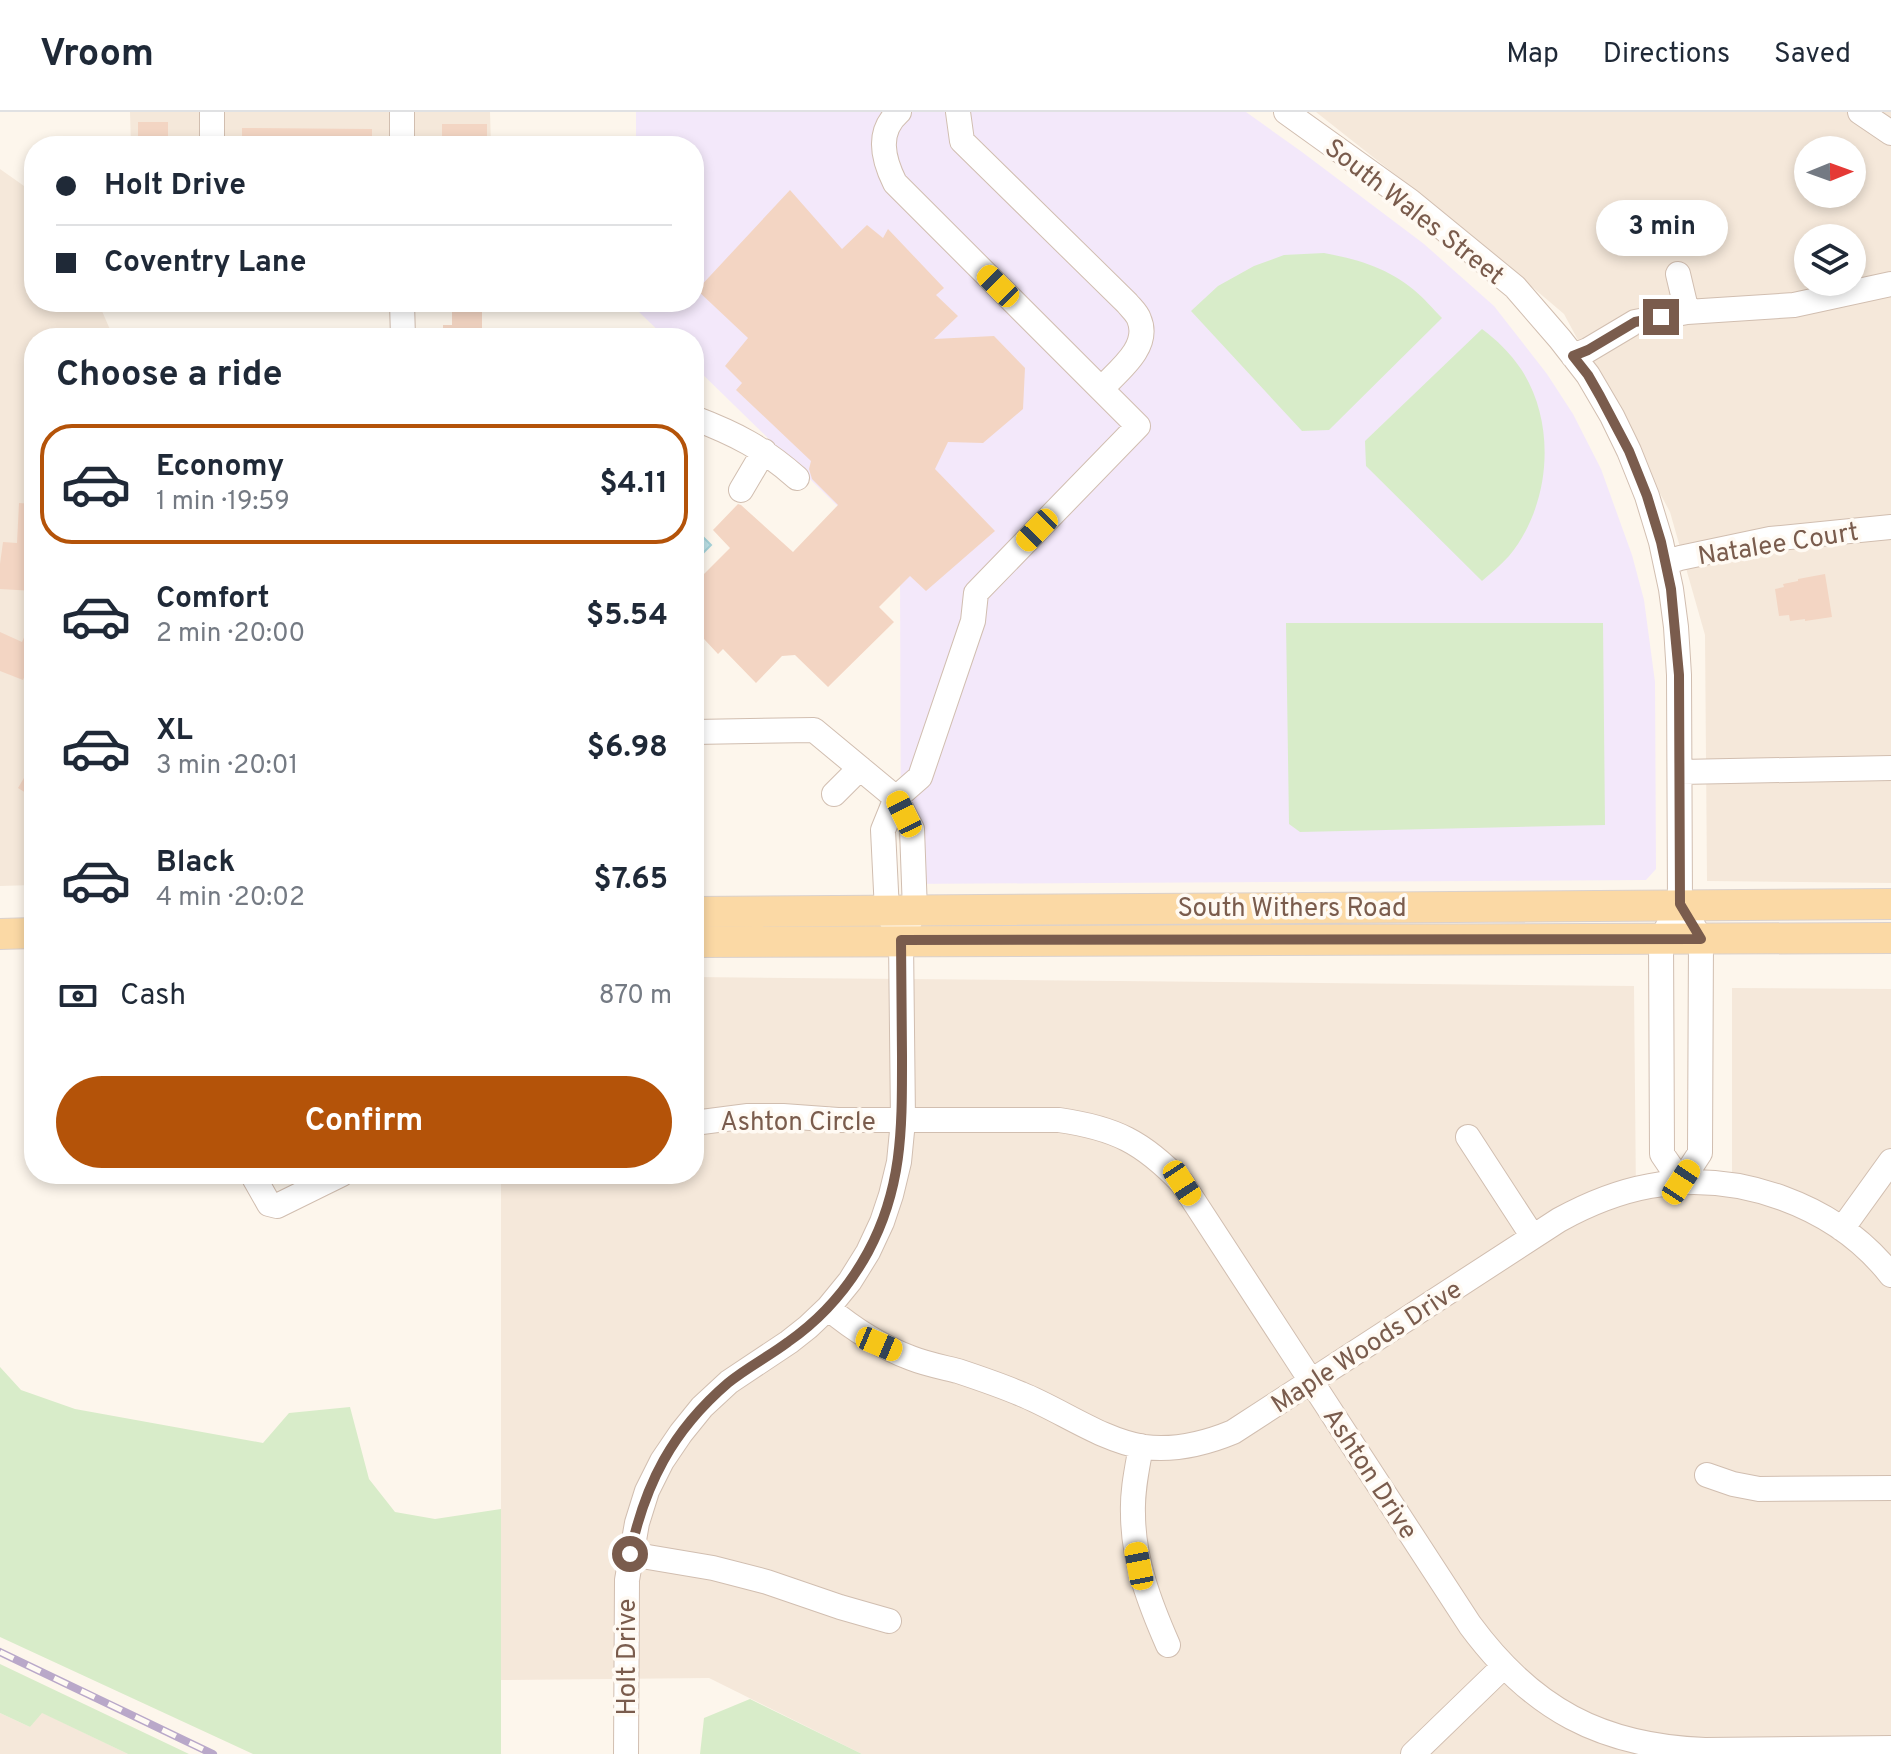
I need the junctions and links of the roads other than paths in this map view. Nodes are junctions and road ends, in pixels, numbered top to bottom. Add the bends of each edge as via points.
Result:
1 (212, 112) edge
2 (402, 112) edge
3 (899, 112) edge
4 (958, 112) edge
5 (1286, 112) edge
6 (1860, 112) edge
7 (1891, 133) edge
8 (212, 136) edge
9 (402, 136) edge
10 (1678, 274) dead end
11 (1891, 284) edge
12 (1687, 312) junction
13 (1573, 356) junction
14 (1101, 389) junction
15 (704, 422) edge
16 (764, 451) junction
17 (797, 478) dead end
18 (741, 490) dead end
19 (1891, 527) edge
20 (1666, 563) junction
21 (704, 732) edge
22 (860, 768) junction
23 (1891, 768) edge
24 (1680, 772) junction
25 (834, 794) dead end
26 (896, 798) junction
27 (1680, 904) junction
28 (1891, 904) edge
29 (901, 911) junction
30 (704, 912) edge
31 (24, 933) edge
32 (0, 934) edge
33 (1891, 938) edge
34 (1661, 939) junction
35 (1701, 939) junction
36 (901, 940) junction
37 (704, 942) edge
38 (903, 1121) junction
39 (704, 1122) edge
40 (1468, 1137) dead end
41 (1891, 1161) edge
42 (1681, 1182) junction
43 (258, 1184) edge
44 (322, 1184) edge
45 (1842, 1229) junction
46 (1533, 1237) junction
47 (1891, 1275) edge
48 (828, 1308) junction
49 (1312, 1382) junction
50 (1141, 1446) junction
51 (1707, 1475) dead end
52 (1891, 1488) edge
53 (630, 1554) junction
54 (889, 1621) dead end
55 (1168, 1645) dead end
56 (1504, 1666) junction
57 (1891, 1748) edge
58 (626, 1754) edge
59 (1413, 1754) edge

1 - 8 street
2 - 9 street
3 - 14 street via 883,140 885,164 895,183
4 - 14 street via 962,141 1139,319 1142,337 1134,355
5 - 13 street, South Wales Street via 1460,240 1515,287
6 - 7 street
10 - 12 street
11 - 12 street via 1794,305
12 - 13 street via 1635,322
13 - 20 street, South Wales Street via 1629,451
14 - 26 street via 1138,426 976,593 973,621 920,777
15 - 16 street
16 - 17 street
16 - 18 street
19 - 20 street, Natalee Court via 1770,539
20 - 24 street, South Wales Street via 1676,627
21 - 22 street via 814,730
22 - 25 street
22 - 26 street
23 - 24 street
24 - 27 street, South Wales Street
26 - 29 street, Holt Drive via 912,829
27 - 28 main road, South Withers Road
27 - 29 main road, South Withers Road
27 - 34 street, South Wales Street
27 - 35 street
29 - 30 main road, South Withers Road
29 - 36 street, Holt Drive
31 - 32 main road
33 - 35 main road, South Withers Road
34 - 35 main road, South Withers Road
34 - 36 main road, South Withers Road
34 - 42 street via 1662,1154
35 - 42 street via 1700,1153
36 - 37 main road, South Withers Road
36 - 38 street, Holt Drive
38 - 39 street, Ashton Circle via 760,1116
38 - 48 street, Holt Drive via 899,1162 882,1222 862,1262
38 - 49 street, Ashton Drive via 1059,1120 1102,1128 1139,1145 1182,1183
40 - 46 street
41 - 45 street
42 - 45 street, Maple Woods Drive via 1755,1189
42 - 46 street, Maple Woods Drive via 1615,1194
43 - 44 street via 269,1204 277,1206
45 - 47 street, Maple Woods Drive
46 - 49 street, Maple Woods Drive
48 - 50 street, Maple Woods Drive via 879,1344 913,1359 1004,1386 1098,1432
48 - 53 street, Holt Drive via 729,1382 681,1433 647,1491
49 - 50 street, Maple Woods Drive via 1209,1442
49 - 56 street, Ashton Drive via 1470,1625
50 - 55 street via 1133,1531 1151,1607
51 - 52 street via 1759,1489
53 - 54 street via 754,1578
53 - 58 street, Holt Drive
56 - 57 street, Ashton Drive via 1558,1710 1585,1725 1644,1744 1705,1750
56 - 59 street

